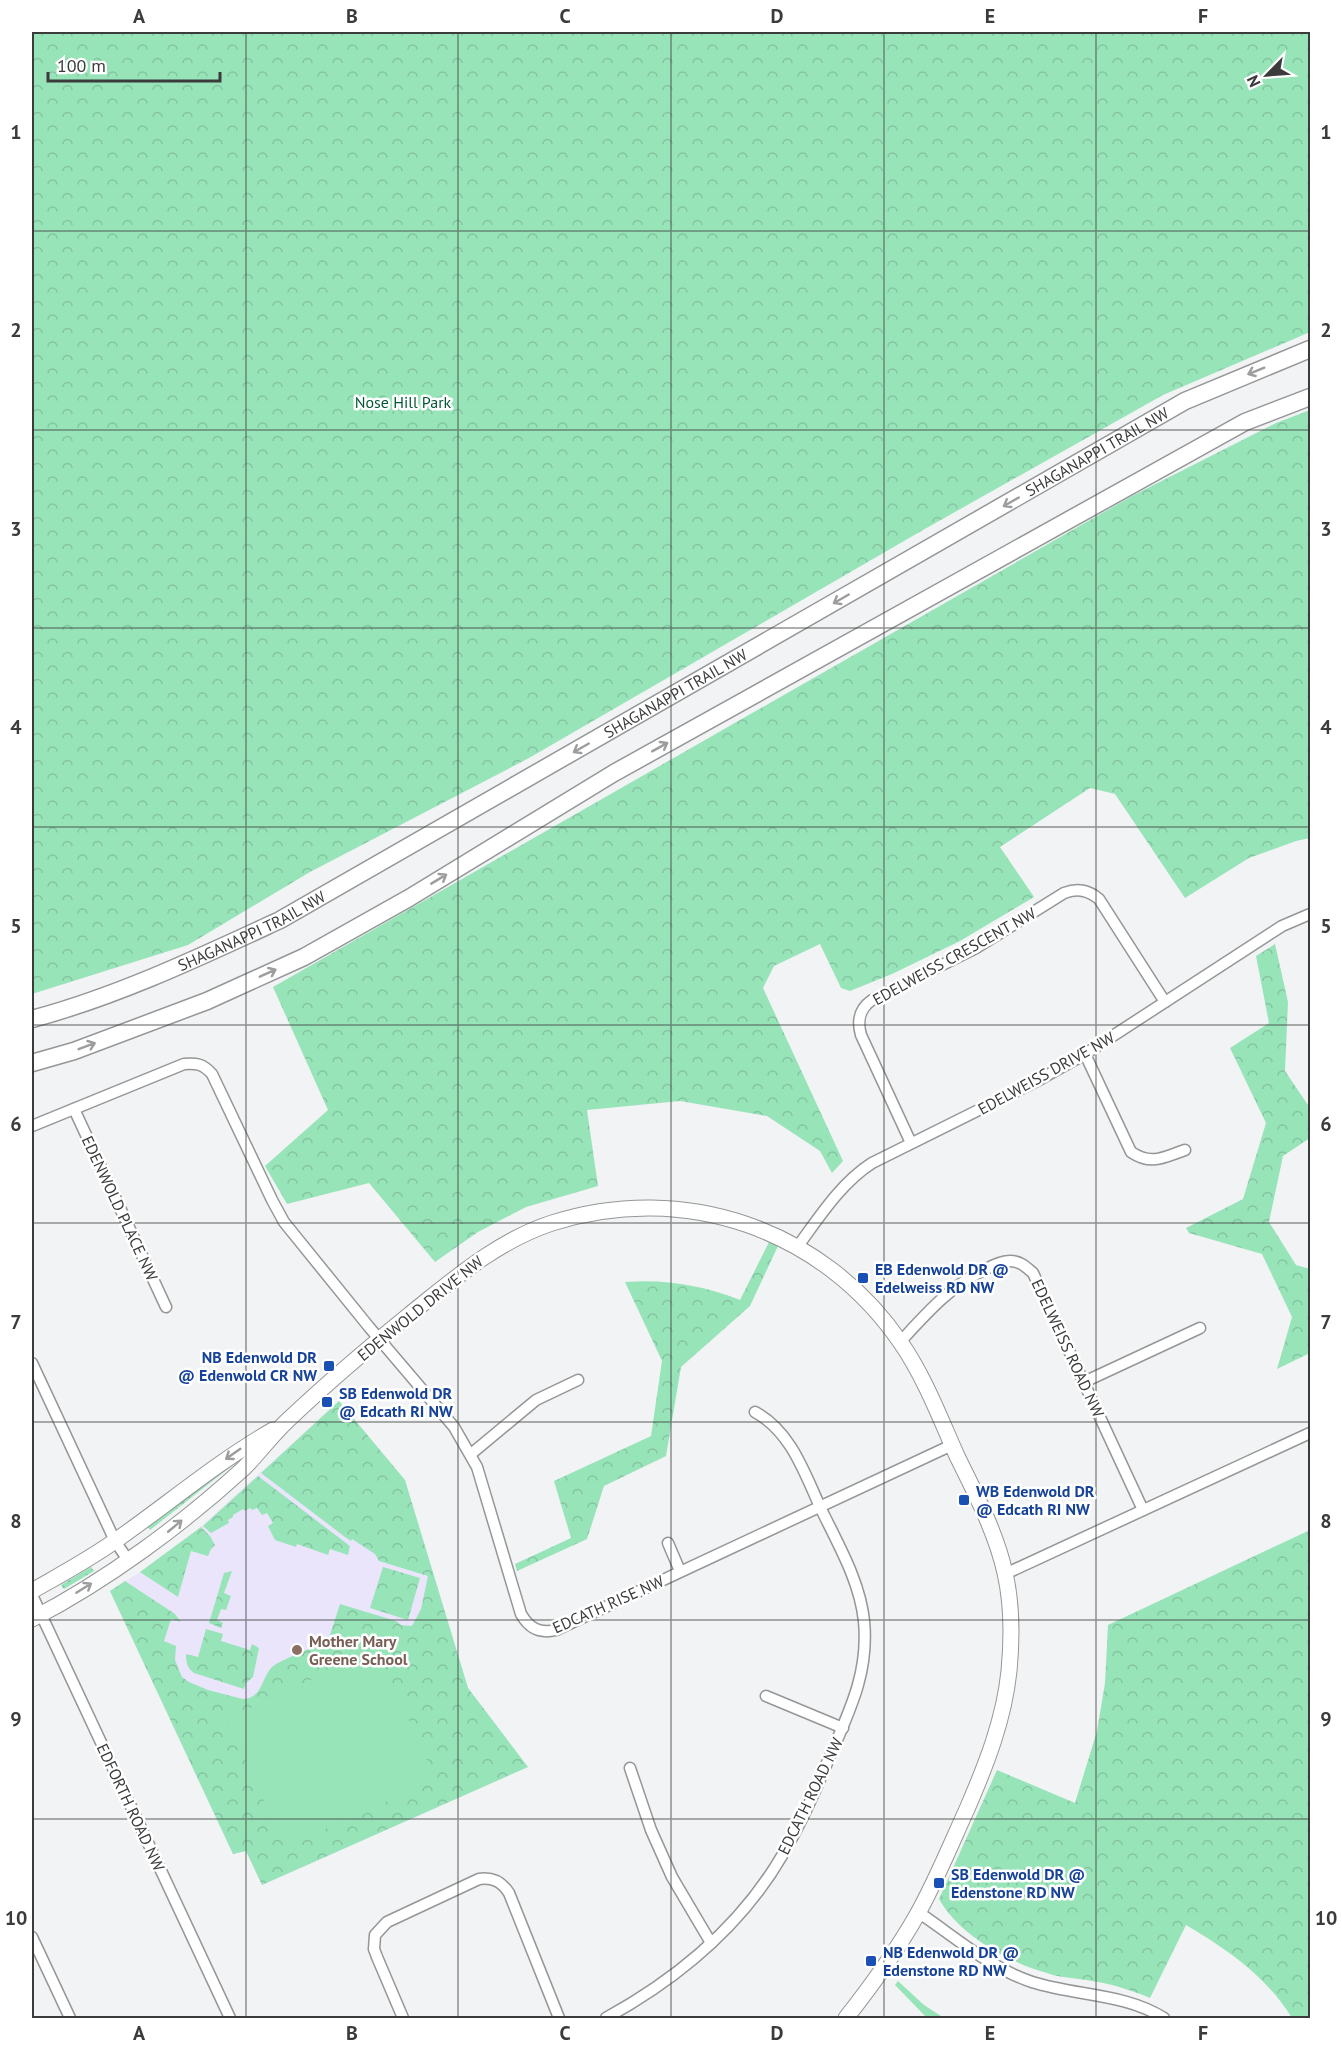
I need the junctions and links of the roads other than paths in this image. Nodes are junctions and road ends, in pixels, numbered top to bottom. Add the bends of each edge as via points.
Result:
1 (1311, 349) edge
2 (1311, 397) edge
3 (1311, 914) edge
4 (1165, 1002) junction
5 (32, 1019) edge
6 (1084, 1054) junction
7 (32, 1063) edge
8 (74, 1109) junction
9 (32, 1126) edge
10 (911, 1143) junction
11 (1185, 1150) dead end
12 (798, 1246) junction
13 (166, 1307) dead end
14 (1200, 1328) dead end
15 (379, 1340) junction
16 (900, 1342) junction
17 (32, 1363) edge
18 (578, 1380) dead end
19 (1084, 1382) junction
20 (755, 1412) dead end
21 (284, 1424) junction
22 (1311, 1433) edge
23 (952, 1445) junction
24 (471, 1454) junction
25 (820, 1506) junction
26 (1143, 1510) junction
27 (116, 1541) junction
28 (668, 1543) dead end
29 (128, 1560) junction
30 (680, 1571) junction
31 (1005, 1574) junction
32 (32, 1593) edge
33 (36, 1616) edge
34 (766, 1696) dead end
35 (843, 1728) junction
36 (630, 1768) dead end
37 (918, 1912) junction
38 (32, 1937) edge
39 (711, 1943) junction
40 (70, 2019) edge
41 (230, 2019) edge
42 (403, 2019) edge
43 (559, 2019) edge
44 (606, 2019) edge
45 (846, 2019) edge
46 (1164, 2019) edge

1 -> 5 main road, SHAGANAPPI TRAIL NW via 1185,401 280,920 188,963
7 -> 2 main road via 207,1001 304,957 624,767 1245,422
3 - 4 street, EDELWEISS DRIVE NW via 1282,926
4 - 6 street, EDELWEISS DRIVE NW
4 - 10 street, EDELWEISS CRESCENT NW via 1099,899 1082,890 1064,893 976,948 872,1000 862,1010 861,1035
6 - 10 street, EDELWEISS DRIVE NW via 1013,1094
6 - 11 street via 1131,1152 1154,1161
8 - 9 street
8 - 13 street, EDENWOLD PLACE NW
8 - 15 street, EDCATH RISE NW via 184,1064 207,1068 284,1222
10 - 12 street, EDELWEISS DRIVE NW via 858,1172
12 - 15 street, EDENWOLD DRIVE NW via 752,1226 689,1210 628,1208 582,1215 549,1224 484,1256
12 - 16 street, EDENWOLD DRIVE NW via 855,1288
14 - 19 street
15 - 21 street, EDENWOLD DRIVE NW
15 - 24 street, EDCATH RISE NW via 454,1427
16 - 19 street, EDELWEISS ROAD NW via 940,1299 964,1280 1012,1260 1033,1273
16 - 23 street, EDENWOLD DRIVE NW
17 - 27 street
18 - 24 street via 536,1400
19 - 26 street, EDELWEISS ROAD NW
20 - 25 street, EDCATH ROAD NW via 778,1428 789,1443
21 -> 27 street, EDENWOLD DRIVE NW via 237,1451
29 -> 21 street, EDENWOLD DRIVE NW via 225,1485
22 - 26 street
23 - 25 street, EDCATH RISE NW
23 - 31 street, EDENWOLD DRIVE NW via 988,1524
24 - 30 street, EDCATH RISE NW via 521,1614 533,1628 556,1630
25 - 30 street, EDCATH RISE NW
25 - 35 street, EDCATH ROAD NW via 856,1584 864,1622 861,1680
26 - 31 street
27 - 29 street
27 - 32 street, EDENWOLD DRIVE NW
28 - 30 street
33 -> 29 street, EDENWOLD DRIVE NW
31 - 37 street, EDENWOLD DRIVE NW via 1011,1640 1000,1724
32 - 33 street, EDFORTH ROAD NW
33 - 41 street, EDFORTH ROAD NW
34 - 35 street
35 - 39 street, EDCATH ROAD NW via 782,1856 750,1901
36 - 39 street via 672,1877
37 - 45 street, EDENWOLD DRIVE NW via 879,1977
37 - 46 street via 1011,1973 1054,1988 1124,2001
38 - 40 street
39 - 44 street, EDCATH ROAD NW via 684,1969
42 - 43 street via 374,1949 375,1935 387,1922 486,1878 504,1884 509,1893

